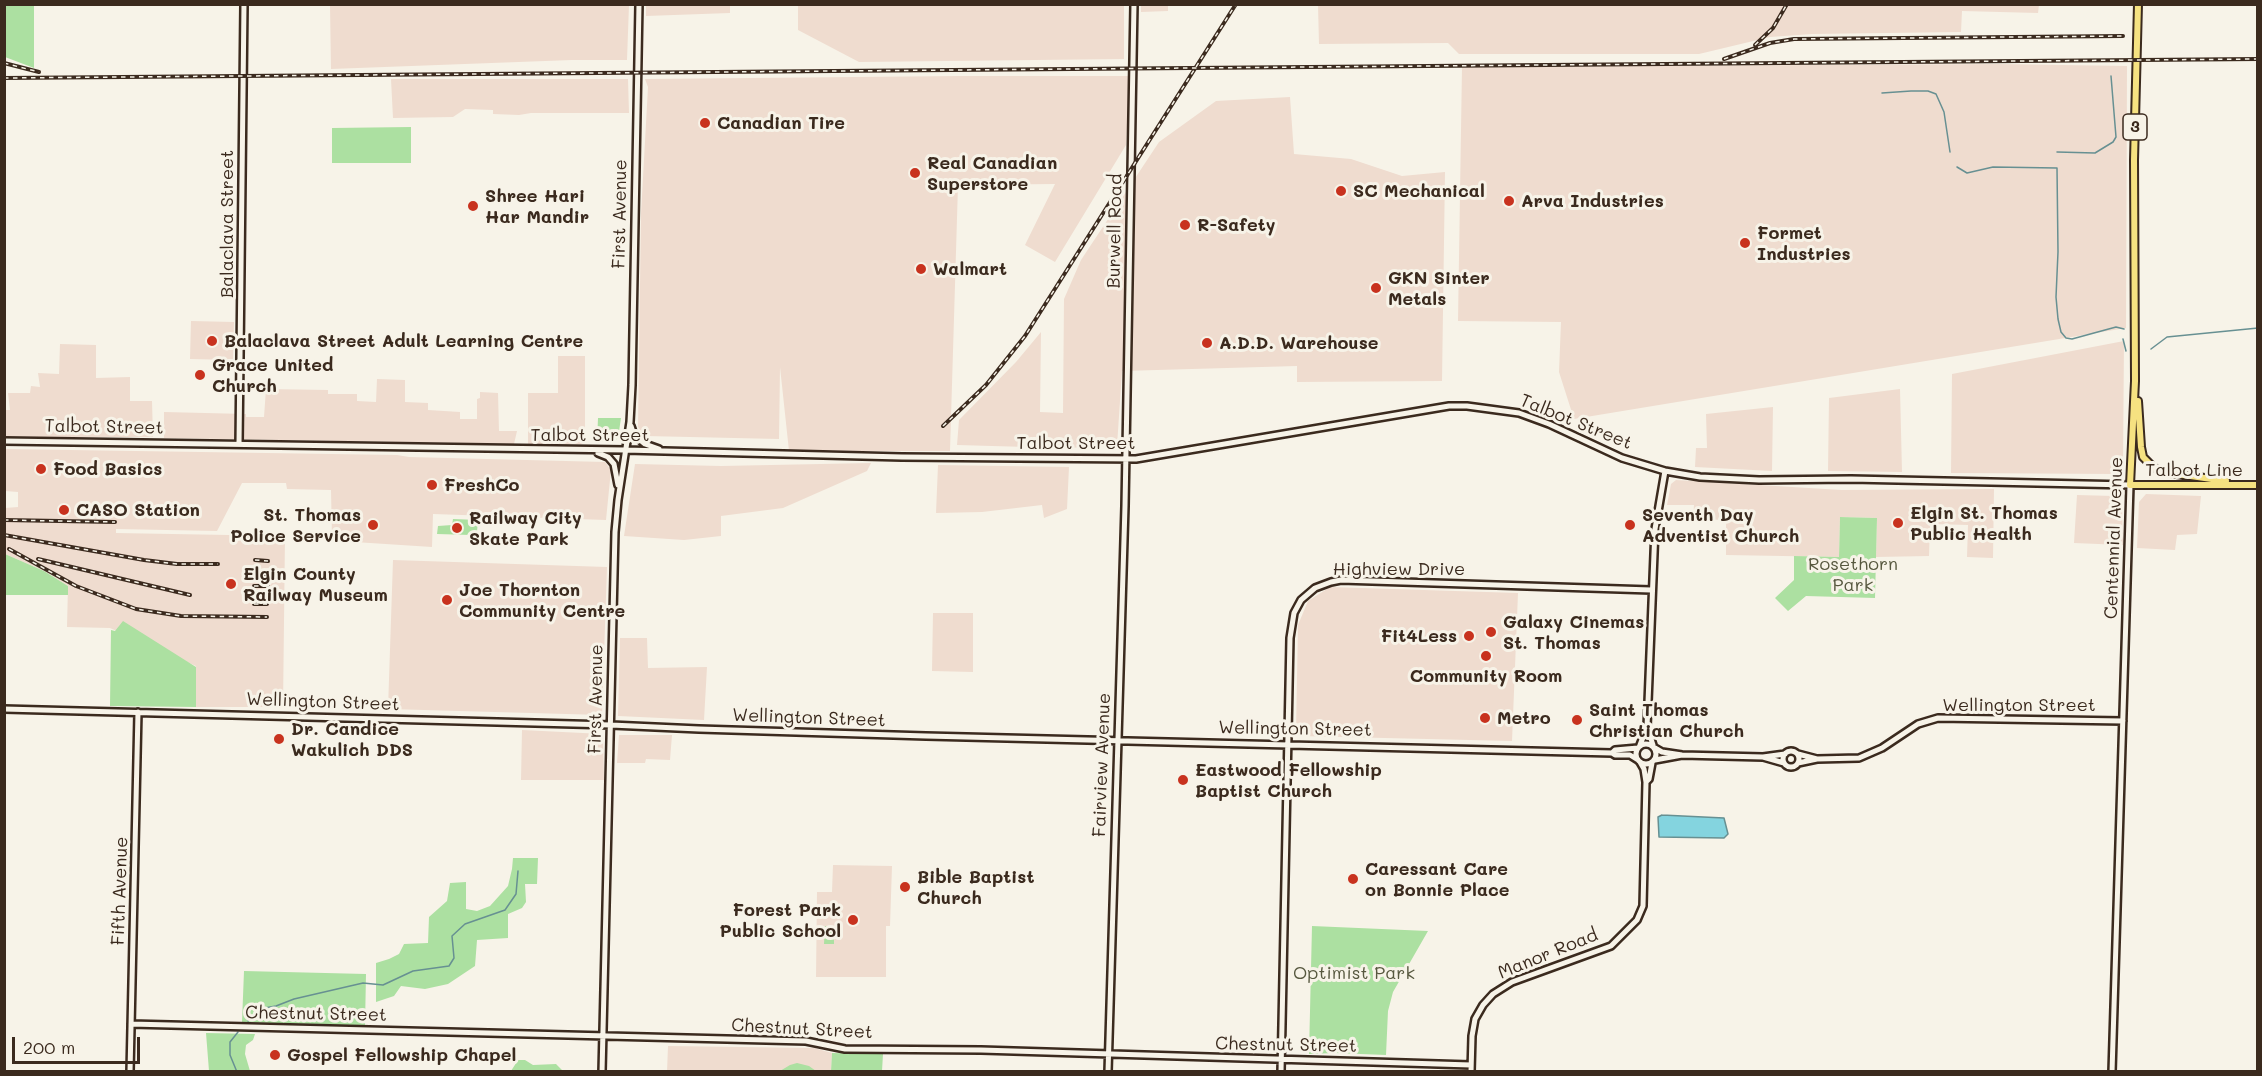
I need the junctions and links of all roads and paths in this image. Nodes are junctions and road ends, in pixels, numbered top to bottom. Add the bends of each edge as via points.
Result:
1 (244, 4) edge
2 (639, 4) edge
3 (1134, 4) edge
4 (2138, 4) edge
5 (2135, 381) junction
6 (630, 422) junction
7 (4, 441) edge
8 (239, 444) junction
9 (626, 450) junction
10 (594, 451) junction
11 (663, 451) junction
12 (1126, 459) junction
13 (1665, 471) junction
14 (2242, 484) junction
15 (2130, 485) junction
16 (2258, 485) edge
17 (619, 490) junction
18 (1651, 590) junction
19 (4, 709) edge
20 (138, 712) junction
21 (2123, 721) junction
22 (611, 724) junction
23 (1647, 728) junction
24 (1119, 740) junction
25 (1287, 744) junction
26 (1639, 746) junction
27 (1654, 747) junction
28 (1612, 753) junction
29 (1785, 754) junction
30 (1798, 754) junction
31 (1682, 755) junction
32 (1763, 757) junction
33 (1816, 759) junction
34 (1639, 761) junction
35 (1653, 761) junction
36 (1785, 763) junction
37 (1798, 763) junction
38 (1646, 782) junction
39 (131, 1024) junction
40 (603, 1036) junction
41 (1108, 1055) junction
42 (1281, 1061) junction
43 (1471, 1068) edge
44 (129, 1071) edge
45 (602, 1071) edge
46 (1108, 1071) edge
47 (1281, 1071) edge
48 (2112, 1071) edge

1 - 8 street, Balaclava Street
2 - 6 street, First Avenue
3 - 12 street, Burwell Road
4 - 5 main road, Centennial Avenue / 3
5 - 14 main road via 2140,447 2153,467 2162,472
5 - 15 main road, Centennial Avenue / 3
6 - 9 street, First Avenue
6 - 11 street via 634,435
7 - 8 street, Talbot Street
8 - 10 street, Talbot Street
9 - 10 street, Talbot Street
9 - 11 street, Talbot Street
9 - 17 street, First Avenue
10 - 17 street via 614,464
11 - 12 street, Talbot Street
12 - 13 street, Talbot Street via 1449,406 1502,409 1549,423 1622,458
12 - 24 street, Fairview Avenue
13 - 15 street, Talbot Street via 1739,480
13 - 18 street via 1655,529
14 - 15 main road, Talbot Line
14 - 16 main road, Talbot Line
15 - 21 street, Centennial Avenue
17 - 22 street, First Avenue
18 - 23 street
18 - 25 street, Highview Drive via 1346,580 1323,585 1301,600 1292,622
19 - 20 street, Wellington Street
20 - 22 street, Wellington Street
20 - 39 street, Fifth Avenue
21 - 33 street, Wellington Street via 1938,718 1918,724 1866,756
21 - 48 street, Centennial Avenue
22 - 24 street, Wellington Street
22 - 40 street, First Avenue
23 - 26 street
23 - 27 street
24 - 25 street, Wellington Street
24 - 41 street, Fairview Avenue
25 - 28 street, Wellington Street
25 - 42 street, Highview Drive
26 - 27 street
26 - 28 street, Wellington Street
26 - 34 street
27 - 31 street
27 - 35 street via 1657,754
28 - 34 street, Wellington Street via 1630,755
29 - 30 street
29 - 32 street
29 - 36 street
30 - 33 street, Wellington Street
30 - 37 street
31 - 32 street
31 - 35 street
32 - 36 street
33 - 37 street, Wellington Street
34 - 35 street
34 - 38 street
35 - 38 street, Manor Road
36 - 37 street
38 - 43 street, Manor Road via 1643,906 1636,920 1611,946 1512,982 1493,993 1475,1019
39 - 40 street, Chestnut Street
39 - 44 street, Fifth Avenue
40 - 41 street, Chestnut Street via 813,1041 845,1049
40 - 45 street, First Avenue
41 - 42 street, Chestnut Street
41 - 46 street, Fairview Avenue
42 - 43 street, Chestnut Street
42 - 47 street, Highview Drive

